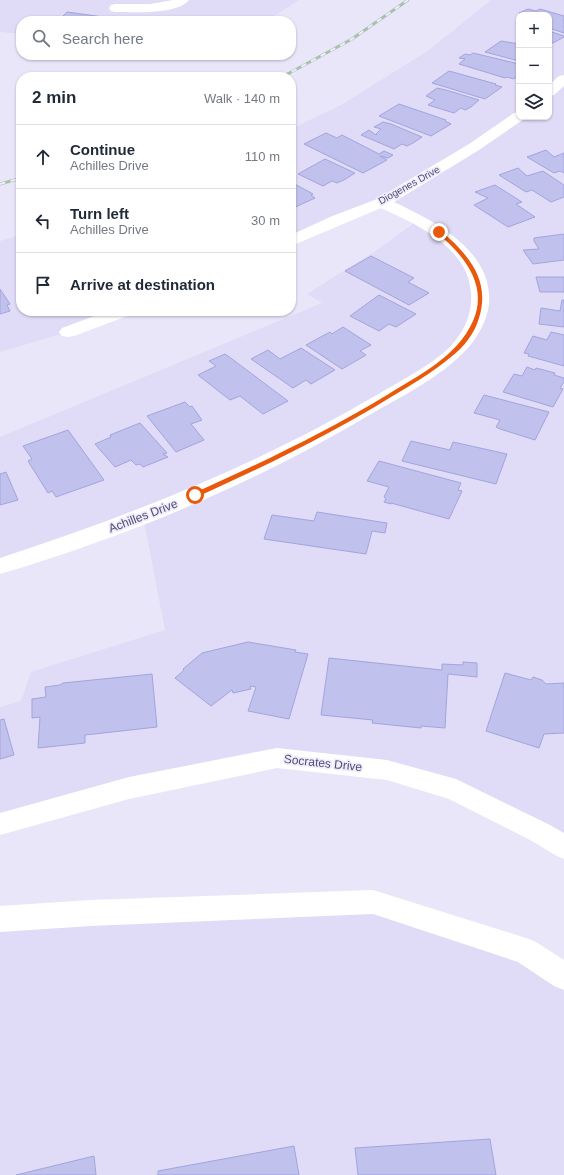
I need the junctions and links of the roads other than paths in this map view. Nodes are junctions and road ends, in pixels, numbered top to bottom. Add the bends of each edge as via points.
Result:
1 (183, 0) edge
2 (115, 8) dead end
3 (564, 79) edge
4 (552, 89) edge
5 (516, 118) edge
6 (382, 202) junction
7 (296, 239) edge
8 (111, 316) edge
9 (68, 332) dead end
10 (0, 566) edge
11 (0, 824) edge
12 (564, 846) edge
13 (0, 919) edge
14 (564, 976) edge

1 - 2 street via 160,7
3 - 4 street
5 - 6 street, Diogenes Drive via 474,147
6 - 7 street, Diogenes Drive
6 - 10 street, Achilles Drive via 439,232 456,246 470,263 478,283 479,308 476,320 466,338 450,356 424,375 351,419 274,459 143,516
8 - 9 street
11 - 12 street, Socrates Drive via 129,788 277,758 387,770 456,790
13 - 14 street via 373,902 526,951

